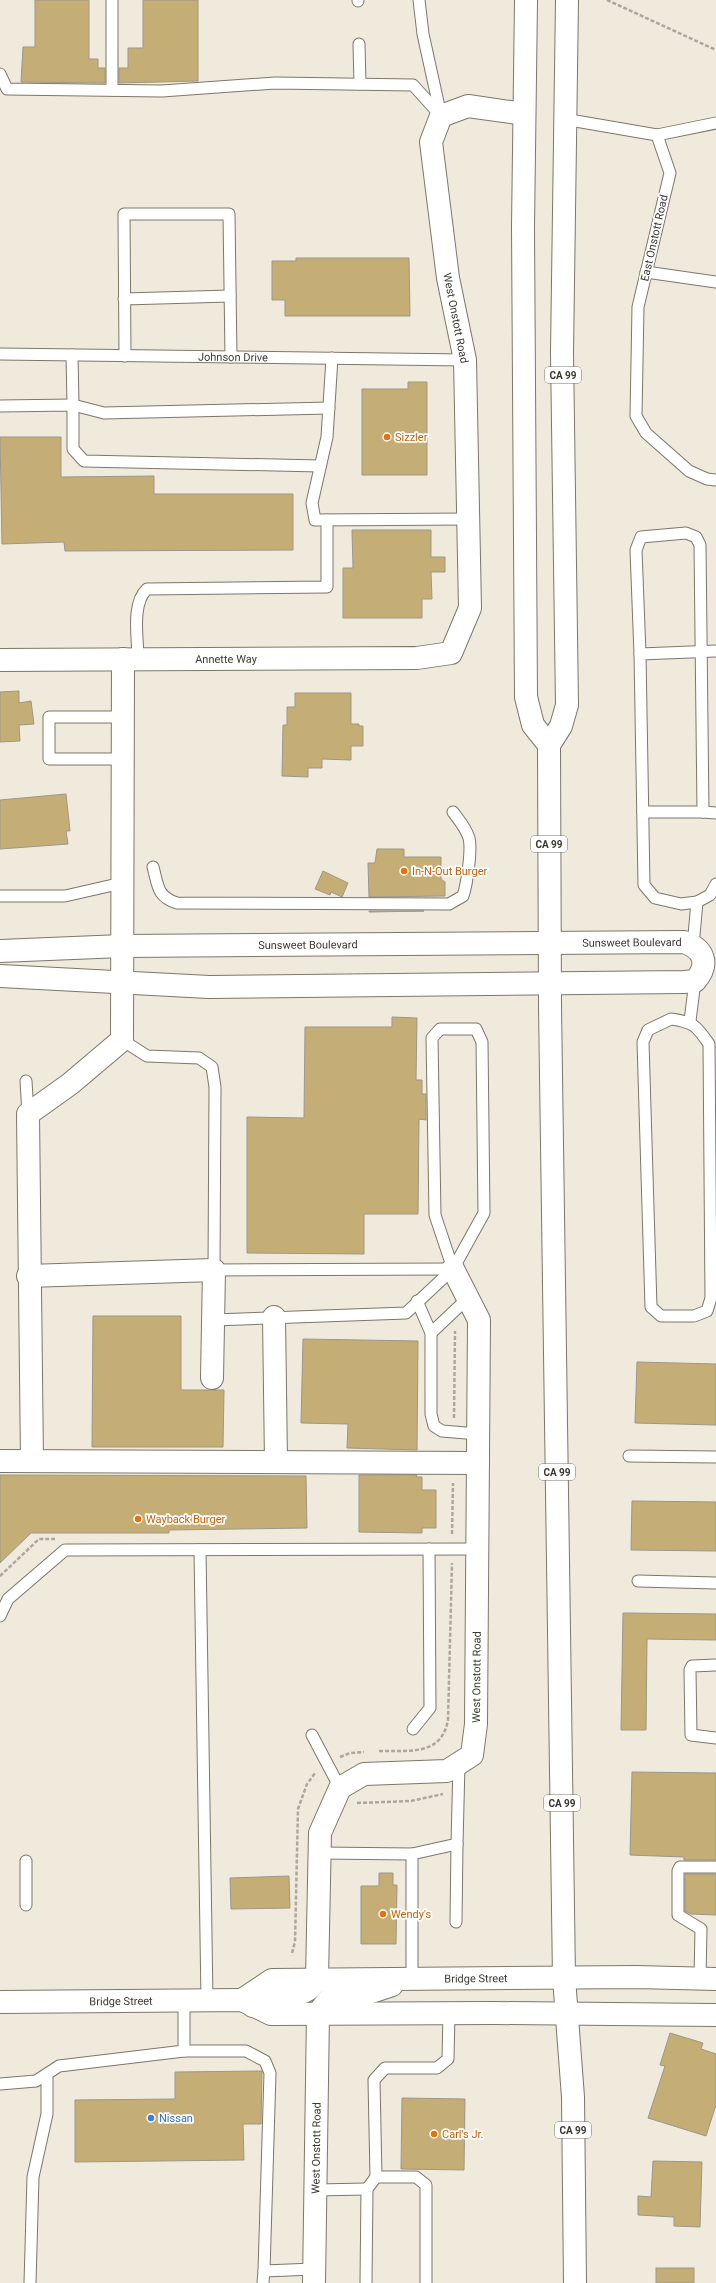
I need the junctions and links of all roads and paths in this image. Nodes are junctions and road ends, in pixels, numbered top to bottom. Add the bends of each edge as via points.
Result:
1 (112, 0) edge
2 (419, 0) edge
3 (526, 0) edge
4 (567, 0) edge
5 (607, 0) edge
6 (359, 44) dead end
7 (716, 50) edge
8 (0, 74) edge
9 (360, 84) junction
10 (112, 90) junction
11 (524, 114) junction
12 (441, 116) junction
13 (564, 119) junction
14 (716, 123) edge
15 (657, 135) junction
16 (646, 272) junction
17 (716, 282) edge
18 (230, 296) junction
19 (124, 299) junction
20 (0, 354) edge
21 (72, 355) junction
22 (125, 356) junction
23 (231, 357) junction
24 (332, 358) junction
25 (465, 360) junction
26 (73, 405) junction
27 (0, 406) edge
28 (329, 408) junction
29 (320, 466) junction
30 (716, 480) edge
31 (468, 519) junction
32 (327, 520) junction
33 (716, 651) edge
34 (702, 652) junction
35 (451, 653) joint
36 (640, 654) junction
37 (130, 659) junction
38 (0, 660) edge
39 (123, 717) junction
40 (549, 745) junction
41 (123, 759) junction
42 (453, 812) dead end
43 (643, 812) junction
44 (703, 812) junction
45 (716, 813) edge
46 (153, 867) dead end
47 (122, 883) junction
48 (716, 884) edge
49 (0, 896) edge
50 (697, 902) junction
51 (550, 942) junction
52 (122, 946) junction
53 (694, 946) junction
54 (0, 951) edge
55 (0, 976) edge
56 (695, 980) junction
57 (122, 982) junction
58 (550, 982) junction
59 (690, 1022) junction
60 (122, 1040) junction
61 (26, 1081) dead end
62 (28, 1114) junction
63 (713, 1222) edge
64 (453, 1269) junction
65 (214, 1270) junction
66 (28, 1276) junction
67 (468, 1298) junction
68 (417, 1301) junction
69 (451, 1314) junction
70 (274, 1317) junction
71 (213, 1320) junction
72 (431, 1334) junction
73 (212, 1378) dead end
74 (454, 1432) junction
75 (478, 1434) junction
76 (630, 1456) dead end
77 (716, 1458) edge
78 (0, 1461) edge
79 (32, 1461) junction
80 (276, 1462) junction
81 (453, 1463) junction
82 (478, 1463) junction
83 (429, 1549) junction
84 (452, 1549) junction
85 (477, 1549) junction
86 (200, 1550) junction
87 (638, 1581) dead end
88 (716, 1583) edge
89 (0, 1616) edge
90 (716, 1665) edge
91 (413, 1729) dead end
92 (312, 1735) dead end
93 (716, 1738) edge
94 (378, 1751) dead end
95 (370, 1752) dead end
96 (327, 1764) junction
97 (459, 1764) junction
98 (458, 1786) junction
99 (347, 1796) junction
100 (457, 1844) junction
101 (320, 1853) junction
102 (412, 1854) junction
103 (26, 1861) dead end
104 (716, 1867) edge
105 (26, 1905) dead end
106 (456, 1922) dead end
107 (292, 1953) dead end
108 (317, 1978) junction
109 (412, 1978) junction
110 (564, 1978) junction
111 (708, 1978) edge
112 (184, 2000) junction
113 (208, 2000) junction
114 (0, 2002) edge
115 (247, 2003) junction
116 (318, 2013) junction
117 (450, 2013) junction
118 (567, 2013) junction
119 (716, 2015) edge
120 (184, 2051) junction
121 (47, 2074) junction
122 (0, 2084) edge
123 (376, 2177) junction
124 (367, 2189) junction
125 (316, 2190) junction
126 (264, 2271) junction
127 (314, 2276) edge
128 (30, 2283) edge
129 (263, 2283) edge
130 (366, 2283) edge
131 (426, 2283) edge
132 (576, 2283) edge

1 - 10 lane
2 - 12 lane via 423,34
3 - 11 main road
4 - 13 main road, CA 99
5 - 7 path
6 - 9 lane
8 - 10 lane via 7,89
9 - 10 lane via 275,83 162,91
9 - 12 lane via 413,85
11 - 12 main road via 468,106
11 - 40 main road via 526,697 533,725
12 - 25 main road, West Onstott Road via 431,142 448,278
13 - 15 lane
13 - 40 main road, CA 99 via 562,353 567,705 561,726
14 - 15 lane
15 - 16 lane, East Onstott Road via 670,173
16 - 17 lane
16 - 30 lane, East Onstott Road via 638,307 636,416 646,433 689,471
18 - 19 lane
18 - 19 lane via 229,214 124,214
18 - 23 lane
19 - 22 lane
20 - 21 lane, Johnson Drive
21 - 22 lane, Johnson Drive
21 - 26 lane
22 - 23 lane, Johnson Drive
23 - 24 lane, Johnson Drive
24 - 25 lane, Johnson Drive
24 - 28 lane
25 - 31 main road, West Onstott Road
26 - 27 lane
26 - 28 lane via 104,413
26 - 29 lane via 73,449 84,461
28 - 29 lane via 327,436
29 - 32 lane via 312,503 315,520
31 - 32 lane
31 - 35 main road, West Onstott Road via 470,608
32 - 37 lane via 327,587 147,589 140,595
33 - 34 lane
34 - 36 lane
34 - 36 lane via 700,545 696,537 686,534 641,537 636,550
34 - 44 lane
35 - 37 main road, Annette Way via 417,658
36 - 43 lane
37 - 38 main road, Annette Way
37 - 39 main road
39 - 41 main road
39 - 41 lane via 49,717 49,759
40 - 51 main road, CA 99
41 - 47 main road
42 - 46 lane via 470,840 464,896 449,904 177,903 165,900 159,890
43 - 44 lane
43 - 50 lane via 644,886 655,898 681,904
44 - 45 lane
47 - 49 lane via 65,896
47 - 52 main road
48 - 50 lane via 710,895
50 - 53 lane
51 - 52 main road, Sunsweet Boulevard
51 - 53 main road, Sunsweet Boulevard via 684,942
51 - 58 main road, CA 99
52 - 54 main road, Sunsweet Boulevard
52 - 57 main road
53 - 56 main road, Sunsweet Boulevard via 701,953 704,963 702,973
55 - 57 main road
56 - 58 main road
56 - 59 lane
57 - 58 main road via 209,986
57 - 60 main road
58 - 110 main road, CA 99
59 - 63 lane via 709,1044
59 - 63 lane via 671,1019 659,1023 648,1030 643,1042 650,1307 661,1316 694,1316 707,1311 711,1298
60 - 62 main road via 70,1084
60 - 65 lane via 147,1056 199,1058 212,1067 215,1087
61 - 62 lane
62 - 66 main road
64 - 64 lane via 484,1213 482,1042 476,1029 440,1029 432,1038 435,1215
64 - 65 lane
64 - 67 main road, West Onstott Road
64 - 68 lane
65 - 66 main road
65 - 71 main road
66 - 79 main road
67 - 69 lane
67 - 75 main road, West Onstott Road via 479,1320
68 - 70 lane via 406,1313
68 - 72 lane
69 - 72 lane
69 - 74 path via 455,1320
70 - 71 lane
70 - 80 main road
71 - 73 main road
72 - 74 lane via 431,1414 434,1426 442,1431
74 - 75 lane
75 - 82 main road, West Onstott Road
76 - 77 lane
78 - 79 main road
79 - 80 main road
80 - 81 main road
81 - 82 main road
81 - 84 path
82 - 85 main road, West Onstott Road
83 - 84 lane
83 - 86 lane
83 - 91 lane via 430,1708
84 - 85 lane
84 - 94 path via 446,1732 439,1742 426,1749
85 - 97 main road, West Onstott Road via 476,1724 472,1755
86 - 89 lane via 65,1550 8,1599
86 - 113 lane
87 - 88 lane
90 - 93 lane via 696,1665 690,1670 691,1735
92 - 96 lane
95 - 96 path via 350,1752
96 - 99 lane
96 - 107 path via 317,1771 307,1784 298,1809 295,1942
97 - 98 lane
97 - 99 main road, West Onstott Road via 446,1771 364,1774
98 - 99 path via 438,1797 411,1801
98 - 100 lane
99 - 101 main road via 320,1833
100 - 102 lane
100 - 106 lane
101 - 102 lane
101 - 108 main road
102 - 109 lane
103 - 105 lane
104 - 111 lane via 680,1867 678,1871 678,1915 701,1929
108 - 109 main road, Bridge Street
108 - 115 main road, Bridge Street via 272,1980
109 - 110 main road, Bridge Street
109 - 116 main road via 371,1992 330,1998
110 - 111 main road, Bridge Street
110 - 118 main road, CA 99
112 - 113 main road, Bridge Street
112 - 114 main road, Bridge Street
112 - 120 lane
113 - 115 main road, Bridge Street
115 - 116 main road, Bridge Street via 271,2014
116 - 117 main road, Bridge Street
116 - 125 main road, West Onstott Road
117 - 118 main road, Bridge Street
117 - 123 lane via 448,2059 437,2068 385,2068 374,2080
118 - 119 main road, Bridge Street
118 - 132 main road, CA 99 via 573,2097
120 - 121 lane via 59,2066
120 - 126 lane via 246,2051 265,2061 270,2073
121 - 122 lane via 36,2081
121 - 128 lane via 47,2114 33,2177
123 - 124 lane
123 - 131 lane via 416,2177 426,2185
124 - 125 lane
124 - 130 lane
125 - 127 main road, West Onstott Road
126 - 127 lane
126 - 129 lane

